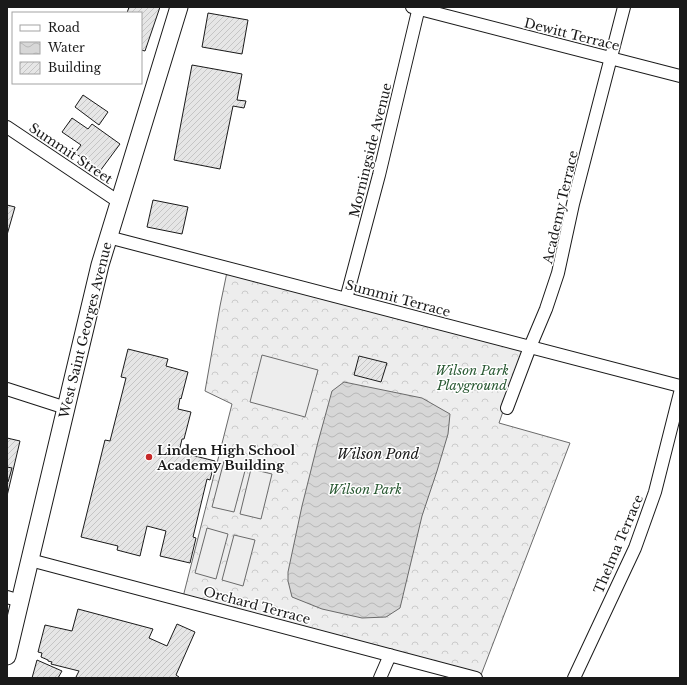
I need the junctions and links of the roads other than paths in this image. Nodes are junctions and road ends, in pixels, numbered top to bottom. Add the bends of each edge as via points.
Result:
1 (179, 7) edge
2 (624, 7) edge
3 (416, 8) edge
4 (611, 58) junction
5 (680, 76) edge
6 (7, 127) edge
7 (119, 202) junction
8 (108, 237) junction
9 (346, 299) junction
10 (530, 347) junction
11 (680, 386) edge
12 (7, 389) edge
13 (680, 393) edge
14 (66, 408) junction
15 (508, 408) dead end
16 (30, 560) junction
17 (14, 599) edge
18 (390, 655) junction
19 (7, 656) edge
20 (380, 678) edge
21 (476, 678) edge
22 (574, 678) edge

1 - 7 main road, West Saint Georges Avenue
2 - 4 street, Academy Terrace
3 - 4 street, Dewitt Terrace
3 - 9 street, Morningside Avenue via 379,175
4 - 5 street, Dewitt Terrace
4 - 10 street, Academy Terrace via 558,273
6 - 7 street, Summit Street
7 - 8 main road, West Saint Georges Avenue
8 - 9 street, Summit Terrace
8 - 14 main road, West Saint Georges Avenue
9 - 10 street, Summit Terrace
10 - 11 street, Summit Terrace
10 - 15 street, Academy Terrace
12 - 14 street
13 - 22 street, Thelma Terrace via 655,492 637,541
14 - 16 main road, West Saint Georges Avenue
16 - 17 main road, West Saint Georges Avenue
16 - 18 street, Orchard Terrace
17 - 19 main road, West Saint Georges Avenue
18 - 20 street
18 - 21 street, Orchard Terrace

